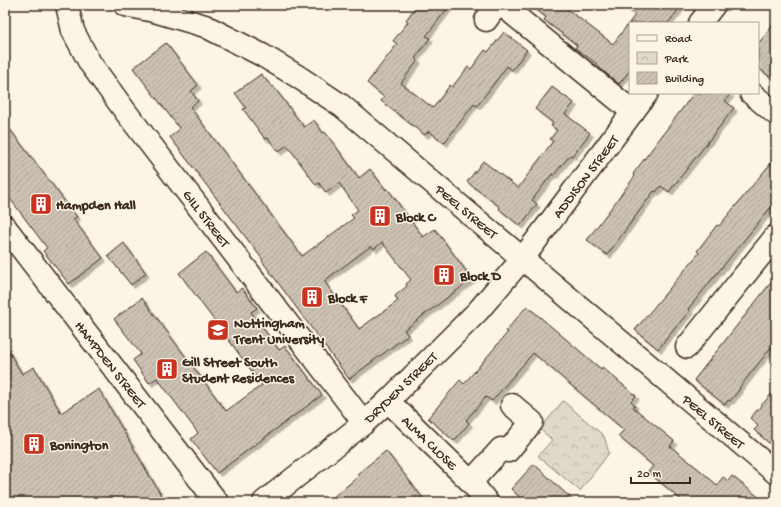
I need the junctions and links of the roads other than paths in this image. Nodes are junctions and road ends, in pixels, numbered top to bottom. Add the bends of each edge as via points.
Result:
1 (67, 5) edge
2 (125, 5) edge
3 (502, 5) edge
4 (714, 5) edge
5 (701, 22) edge
6 (647, 94) edge
7 (752, 94) edge
8 (633, 112) junction
9 (776, 114) edge
10 (5, 227) edge
11 (776, 236) edge
12 (523, 258) junction
13 (687, 347) dead end
14 (388, 401) junction
15 (512, 405) dead end
16 (364, 423) junction
17 (776, 472) edge
18 (471, 482) junction
19 (217, 502) edge
20 (264, 502) edge
21 (487, 502) edge

1 - 16 street, GILL STREET via 73,31 90,63
2 - 12 street, PEEL STREET via 205,26 297,76 342,106
3 - 8 street
4 - 5 street
6 - 8 street, ADDISON STREET
7 - 9 street
8 - 12 street, ADDISON STREET
10 - 19 street, HAMPDEN STREET
11 - 13 street
12 - 14 street, DRYDEN STREET via 478,311
12 - 17 street, PEEL STREET
14 - 16 street, DRYDEN STREET
14 - 18 street, ALMA CLOSE
15 - 18 street via 532,422 508,452 501,449
16 - 20 street, DRYDEN STREET
18 - 21 street, ALMA CLOSE

